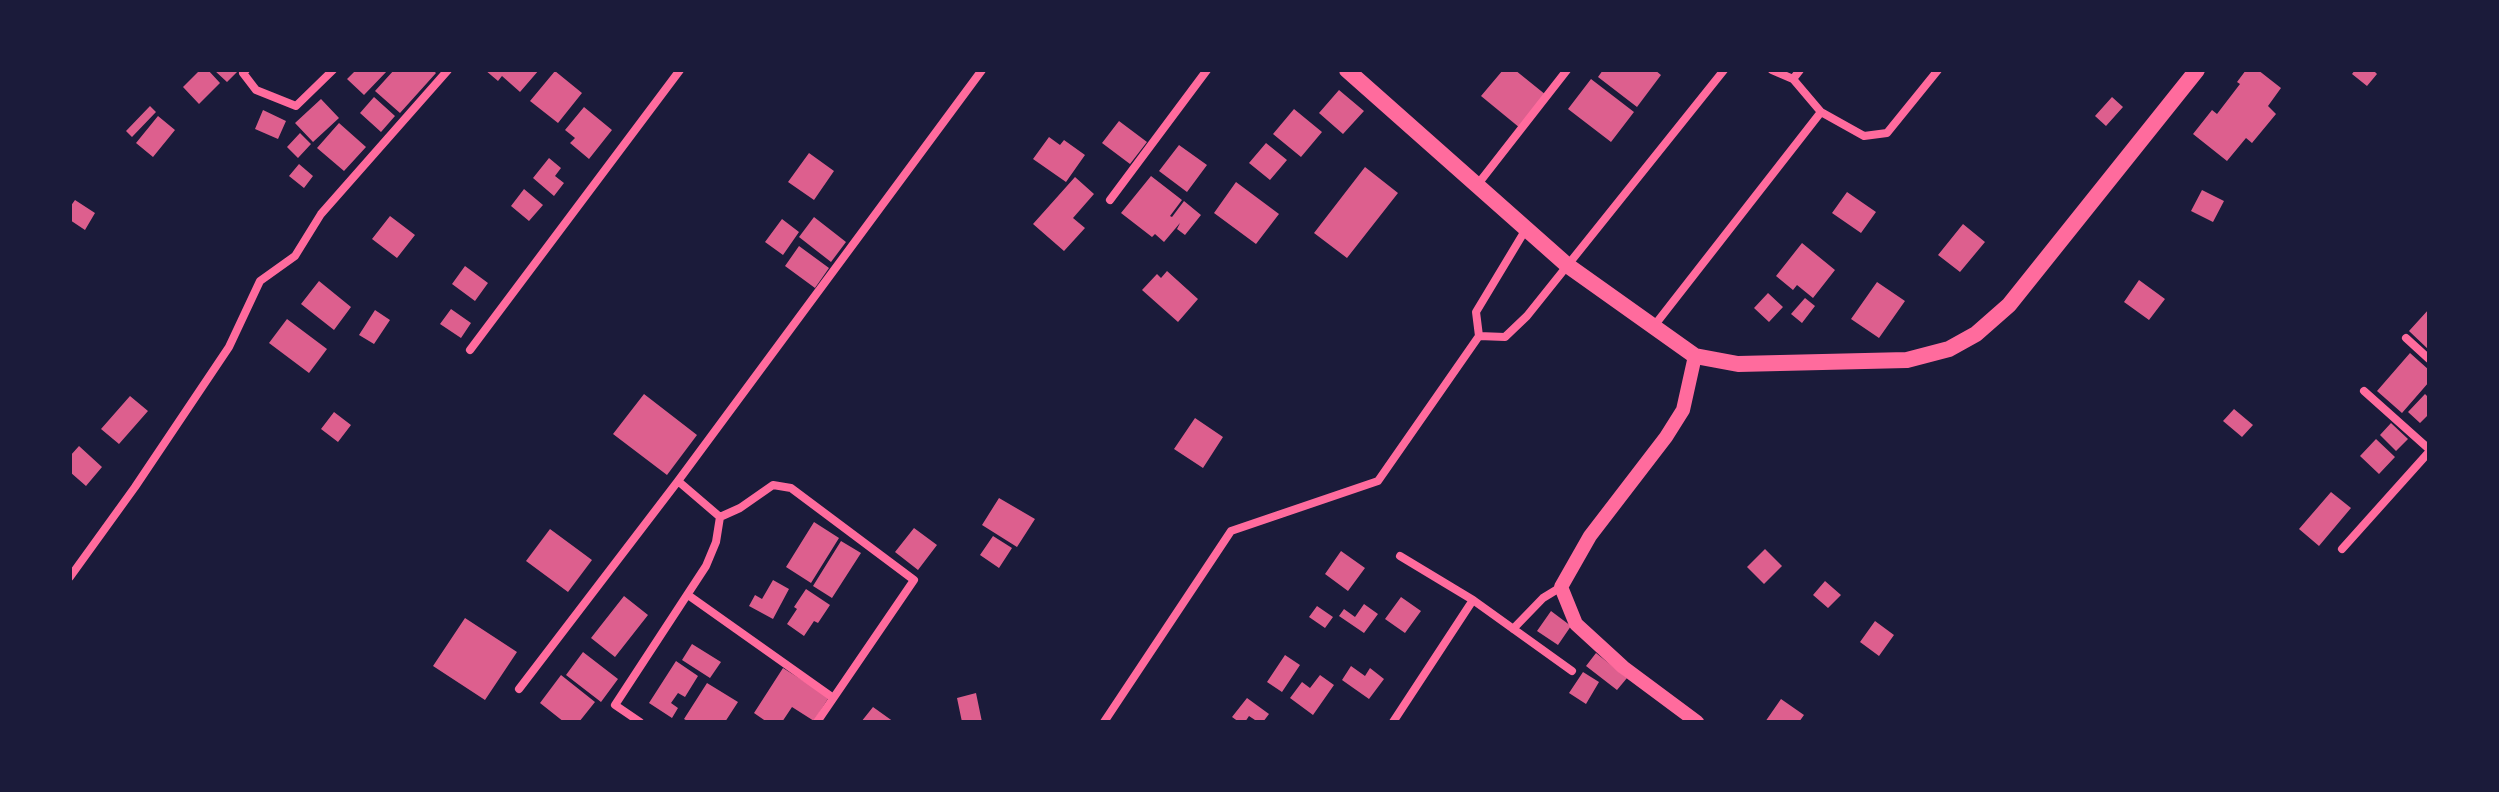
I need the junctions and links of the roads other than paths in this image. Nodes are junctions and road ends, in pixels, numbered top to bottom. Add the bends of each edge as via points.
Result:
1 (246, 70) edge
2 (333, 70) edge
3 (448, 70) edge
4 (680, 70) edge
5 (982, 70) edge
6 (1207, 70) edge
7 (1347, 70) edge
8 (1567, 70) edge
9 (1724, 70) edge
10 (1772, 70) edge
11 (1800, 70) edge
12 (1938, 70) edge
13 (2197, 70) edge
14 (1793, 79) junction
15 (1821, 112) junction
16 (1478, 184) junction
17 (1110, 200) dead end
18 (1526, 229) junction
19 (1567, 265) junction
20 (1654, 326) junction
21 (1479, 336) junction
22 (2406, 338) dead end
23 (470, 350) dead end
24 (1695, 356) junction
25 (2429, 359) edge
26 (2364, 391) dead end
27 (2429, 450) edge
28 (678, 481) junction
29 (720, 517) junction
30 (2342, 549) dead end
31 (1400, 556) dead end
32 (70, 577) edge
33 (1561, 587) junction
34 (688, 595) junction
35 (1473, 600) junction
36 (1513, 629) junction
37 (1572, 671) dead end
38 (519, 689) dead end
39 (832, 697) junction
40 (640, 722) edge
41 (817, 722) edge
42 (1104, 722) edge
43 (1393, 722) edge
44 (1697, 722) edge

1 - 2 street via 243,73 256,90 296,106
3 - 32 street via 321,214 295,256 260,281 229,347
4 - 23 street
5 - 28 street
6 - 17 street
7 - 16 main road
8 - 16 street
9 - 19 street
10 - 14 street
11 - 14 street
12 - 15 street via 1887,133 1864,136
13 - 24 main road via 2009,305 1976,334 1949,349 1907,360 1738,364
14 - 15 street
15 - 20 street
16 - 18 main road
18 - 19 main road
18 - 21 street via 1476,312
19 - 20 main road
19 - 21 street via 1505,337
20 - 24 main road
21 - 42 street via 1378,481 1231,531
22 - 25 street
24 - 33 street via 1683,410 1590,536
26 - 27 street
27 - 30 street
28 - 29 street
28 - 38 street
29 - 34 street via 716,542
29 - 39 street via 773,485 791,488 914,580
31 - 35 street
33 - 36 street
33 - 44 street via 1576,624
34 - 39 street
34 - 40 street via 615,705
35 - 36 street
35 - 43 street
36 - 37 street
39 - 41 street

